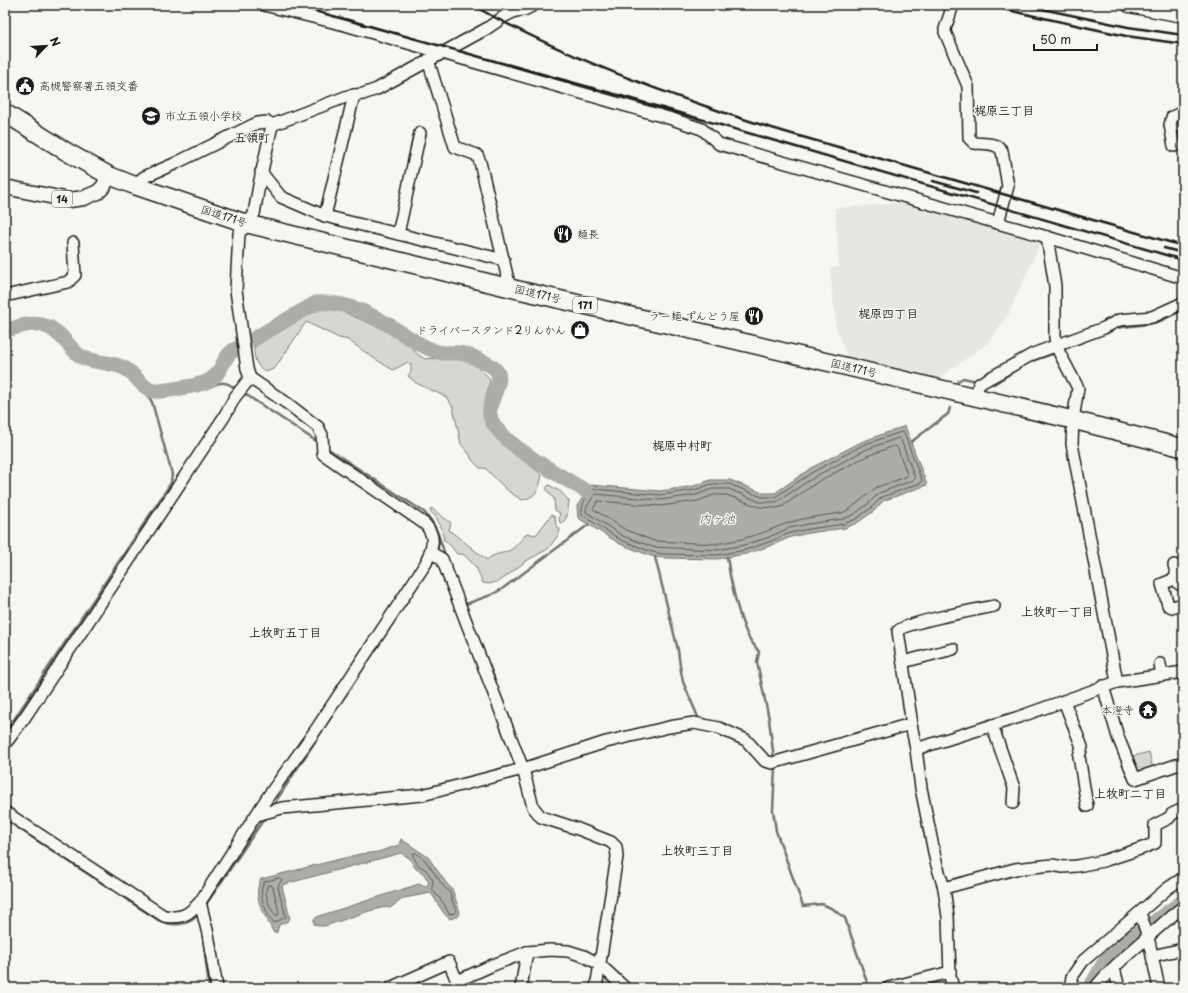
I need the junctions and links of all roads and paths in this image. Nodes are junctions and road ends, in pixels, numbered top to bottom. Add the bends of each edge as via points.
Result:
1 (264, 5) edge
2 (534, 5) edge
3 (953, 5) edge
4 (1129, 5) edge
5 (514, 8) edge
6 (1182, 11) edge
7 (442, 52) junction
8 (428, 60) junction
9 (354, 95) junction
10 (1183, 112) edge
11 (5, 113) edge
12 (272, 125) junction
13 (420, 133) dead end
14 (1174, 146) dead end
15 (261, 172) junction
16 (108, 175) junction
17 (136, 186) junction
18 (5, 187) edge
19 (325, 216) junction
20 (998, 223) junction
21 (248, 224) junction
22 (398, 234) junction
23 (1046, 237) junction
24 (73, 243) dead end
25 (504, 260) junction
26 (1183, 278) edge
27 (510, 288) junction
28 (5, 296) edge
29 (1183, 304) edge
30 (1056, 346) junction
31 (250, 378) junction
32 (980, 387) junction
33 (1073, 420) junction
34 (1183, 448) edge
35 (430, 552) junction
36 (1174, 565) dead end
37 (1183, 604) edge
38 (994, 606) dead end
39 (952, 649) dead end
40 (903, 662) junction
41 (1183, 672) edge
42 (1117, 682) junction
43 (1103, 686) junction
44 (1064, 701) junction
45 (910, 724) junction
46 (992, 725) junction
47 (5, 744) edge
48 (916, 749) junction
49 (1183, 766) edge
50 (523, 769) junction
51 (1013, 803) dead end
52 (1088, 806) dead end
53 (1183, 809) edge
54 (5, 812) edge
55 (257, 815) junction
56 (1183, 878) edge
57 (944, 888) junction
58 (200, 902) junction
59 (1183, 907) edge
60 (1140, 913) junction
61 (1148, 937) junction
62 (1183, 949) edge
63 (527, 952) junction
64 (1152, 956) junction
65 (599, 964) junction
66 (1114, 968) junction
67 (950, 972) junction
68 (217, 988) edge
69 (390, 988) edge
70 (521, 988) edge
71 (596, 988) edge
72 (625, 988) edge
73 (888, 988) edge
74 (953, 988) edge
75 (1070, 988) edge
76 (1095, 988) edge
77 (1119, 988) edge
78 (1159, 988) edge

1 - 7 street
2 - 5 street via 524,10
3 - 20 street via 945,32 968,86 970,138 974,143 996,145 1002,151 1008,186
4 - 6 main road
5 - 7 street via 486,29
7 - 8 street
7 - 20 street via 702,129 719,144
8 - 9 street via 377,89
8 - 25 street via 455,147 477,155 480,162
9 - 12 street
9 - 19 street
10 - 14 street via 1172,117 1170,125
11 - 16 highway, 国道171号 / 171
12 - 15 street
12 - 17 street via 268,122 258,123 144,177
13 - 22 street
15 - 19 street via 281,197
15 - 21 street via 254,214
16 - 17 highway, 国道171号 / 171
16 - 18 main road, 14 via 104,186 98,192 84,198 69,200
17 - 21 highway, 国道171号 / 171
19 - 22 street
20 - 23 street
21 - 27 highway, 国道171号 / 171
21 - 31 street via 239,233 236,290
22 - 25 street
23 - 26 street
23 - 30 street via 1055,286
24 - 28 street via 75,275 71,280
25 - 27 street
27 - 32 highway, 国道171号 / 171 via 687,328
29 - 30 street via 1152,317 1115,321 1104,328
30 - 32 street via 1033,354
30 - 33 street via 1078,388
31 - 35 street via 318,427 322,435 323,454 425,524 432,535
31 - 47 street
32 - 33 highway, 国道171号 / 171
33 - 34 highway, 国道171号 / 171
33 - 42 street via 1072,444
35 - 50 street via 442,559
35 - 55 street via 426,563
36 - 37 street via 1178,581 1162,584 1168,605 1172,607
38 - 40 street via 900,628 898,631
39 - 40 street
40 - 45 street
41 - 42 street via 1161,669
42 - 43 street
43 - 44 street
43 - 49 street via 1118,737 1135,780 1182,763
44 - 46 street
44 - 52 street via 1082,747 1079,756
45 - 48 street
45 - 50 street via 772,763 765,761 746,740 719,728 694,723 606,742
46 - 48 street
46 - 51 street via 1014,788
48 - 57 street via 921,788
50 - 55 street via 422,795 282,808
50 - 65 street via 533,808 541,817 611,842 616,847 617,856
53 - 57 street via 1155,825 1155,843 1143,848 1103,861 1077,866 1052,865 1016,869
54 - 58 street via 164,916 179,917 191,911
55 - 58 street
56 - 60 street
57 - 67 street
58 - 68 street
59 - 61 street
60 - 61 street
60 - 75 street via 1083,962 1072,977
61 - 64 street
61 - 66 street
62 - 64 street
63 - 65 street via 568,951
63 - 69 street via 457,981 449,962
63 - 70 street
64 - 78 street
65 - 71 street
65 - 72 street
66 - 76 street
66 - 77 street
67 - 73 street
67 - 74 street

